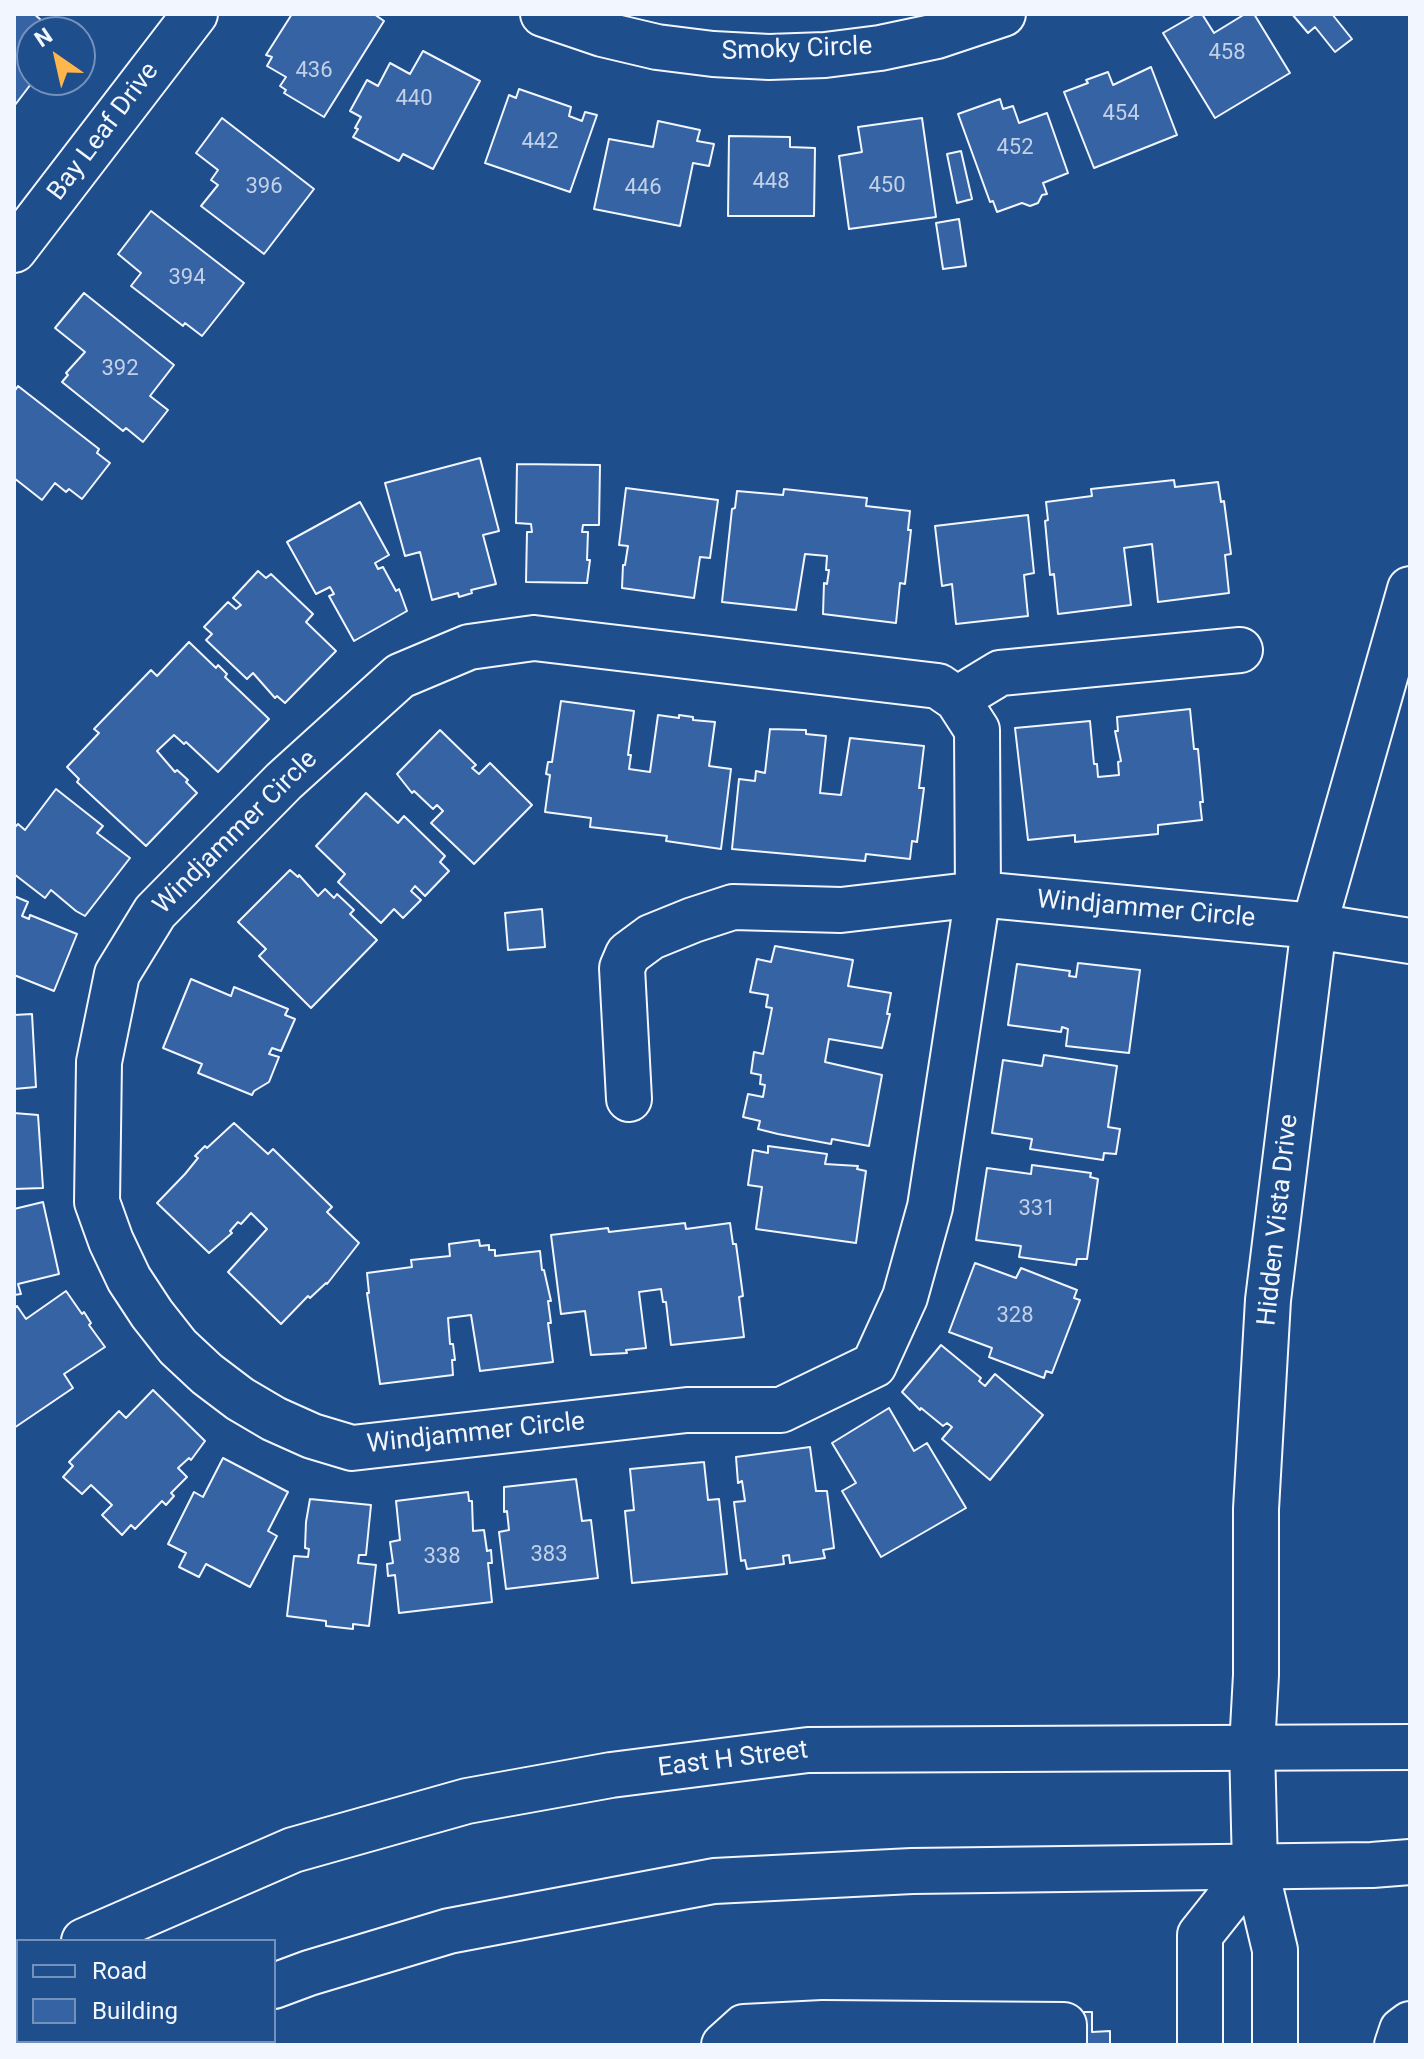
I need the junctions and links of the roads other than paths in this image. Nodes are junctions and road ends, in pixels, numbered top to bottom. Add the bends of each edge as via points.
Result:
1 (195, 14) edge
2 (543, 14) edge
3 (1003, 14) edge
4 (14, 250) edge
5 (1410, 589) edge
6 (1240, 650) dead end
7 (957, 699) junction
8 (978, 894) junction
9 (1314, 926) junction
10 (1410, 941) edge
11 (629, 1099) dead end
12 (1252, 1747) junction
13 (1410, 1747) edge
14 (1410, 1862) edge
15 (1255, 1866) junction
16 (89, 1939) edge
17 (276, 1985) edge
18 (1410, 2024) edge
19 (1064, 2035) edge
20 (724, 2045) edge
21 (1200, 2045) edge
22 (1275, 2045) edge
23 (1397, 2045) edge

1 - 4 street, Bay Leaf Drive
2 - 3 street, Smoky Circle via 657,47 769,57 880,48
5 - 9 street, Hidden Vista Drive
6 - 7 street via 1000,673
7 - 8 street, Windjammer Circle via 977,730
7 - 8 street, Windjammer Circle via 938,686 534,638 469,647 400,676 284,781 155,912 117,974 99,1062 97,1202 111,1241 152,1314 207,1374 274,1419 352,1448 687,1410 781,1410 874,1365 905,1297 930,1207
8 - 9 street, Windjammer Circle
8 - 11 street via 841,910 733,907 651,937 628,954 622,968
9 - 10 street, Windjammer Circle
9 - 12 street, Hidden Vista Drive via 1268,1300 1256,1509
12 - 13 street, East H Street
12 - 15 street, Hidden Vista Drive
12 - 16 street, East H Street via 808,1750 611,1775 467,1801 293,1850
14 - 15 street
15 - 17 street via 912,1871 714,1881 449,1931
15 - 21 street via 1200,1935
15 - 22 street, Hidden Vista Drive via 1275,1950
18 - 23 street
19 - 20 street via 771,2024 744,2027

